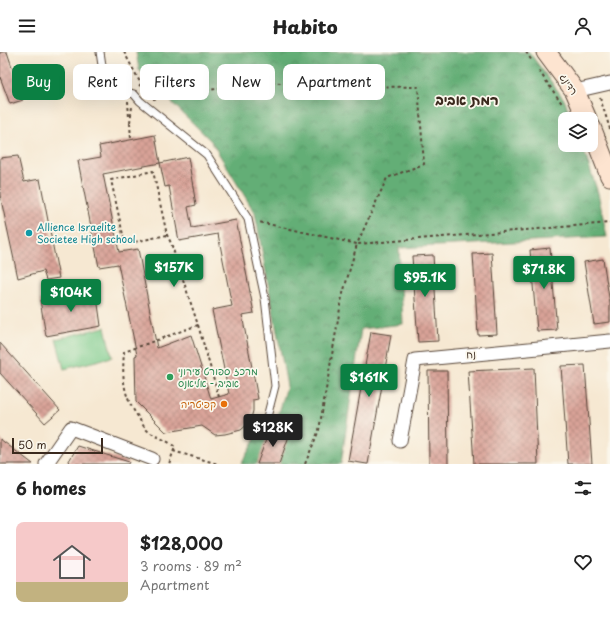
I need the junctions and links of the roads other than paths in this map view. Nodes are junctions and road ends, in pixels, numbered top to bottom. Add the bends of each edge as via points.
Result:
1 (100, 52) edge
2 (546, 52) edge
3 (102, 64) edge
4 (610, 83) edge
5 (575, 91) junction
6 (132, 93) edge
7 (584, 112) edge
8 (598, 145) edge
9 (610, 176) edge
10 (610, 341) edge
11 (265, 425) dead end
12 (400, 441) dead end
13 (152, 459) dead end
14 (46, 464) edge

1 - 3 lane
2 - 5 street, רדינג
4 - 5 street
5 - 7 street, רדינג
6 - 11 lane via 207,154 248,219 265,298 276,386
8 - 9 street
10 - 12 street, נח via 415,360
13 - 14 street via 71,428

